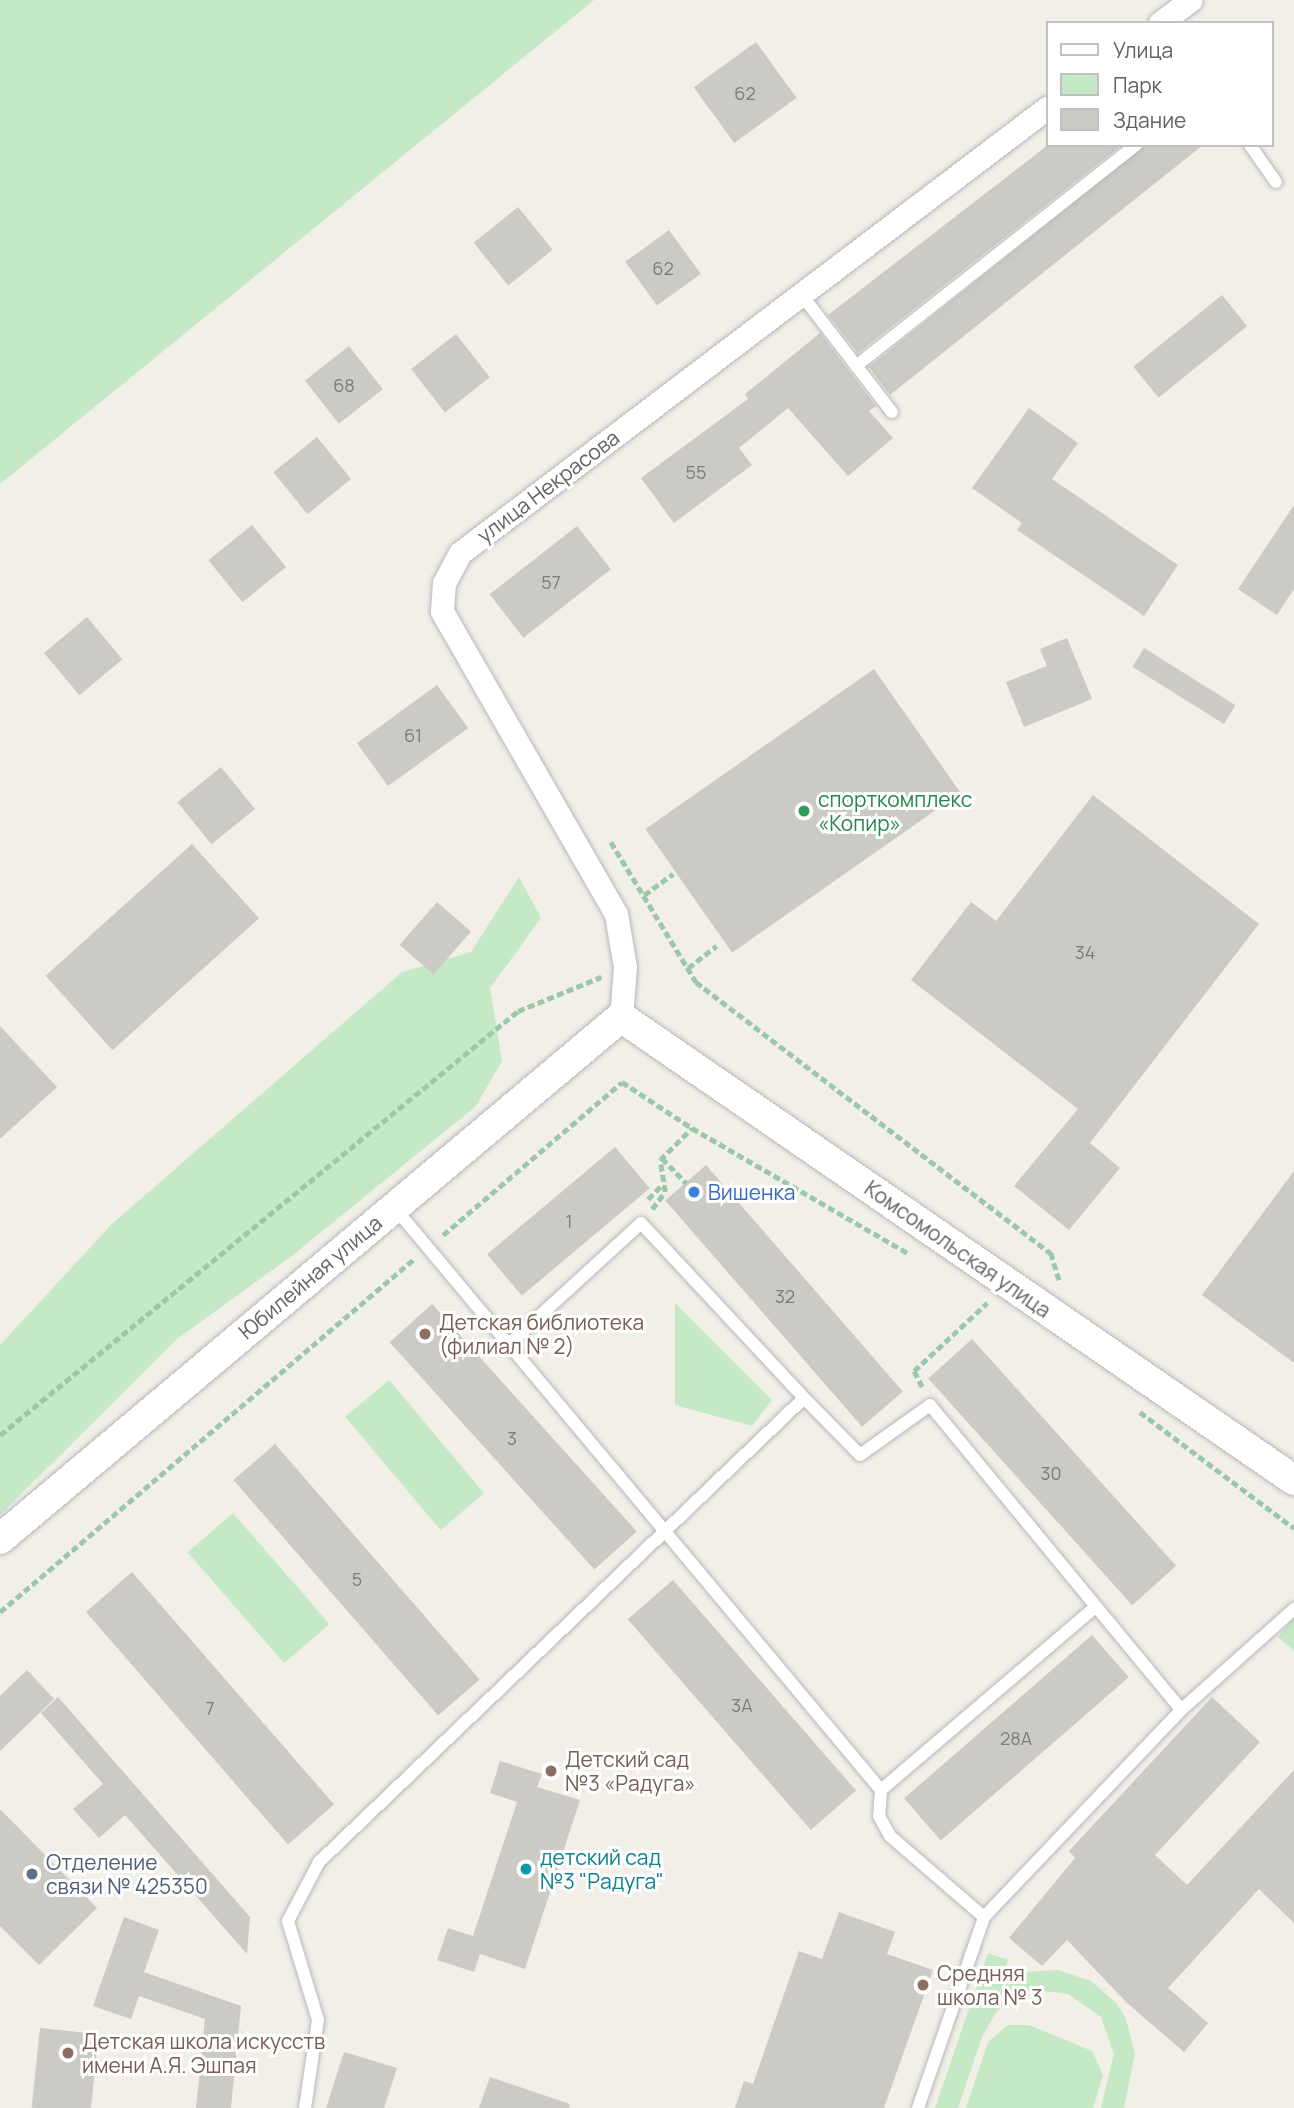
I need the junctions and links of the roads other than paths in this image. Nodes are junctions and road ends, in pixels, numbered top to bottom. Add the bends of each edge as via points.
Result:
1 (1190, 0) edge
2 (1163, 21) edge
3 (1046, 109) edge
4 (1133, 147) edge
5 (1251, 147) edge
6 (1276, 182) dead end
7 (801, 295) junction
8 (856, 366) junction
9 (892, 412) dead end
10 (621, 1017) junction
11 (394, 1207) junction
12 (509, 1344) junction
13 (804, 1398) junction
14 (1294, 1480) edge
15 (664, 1534) junction
16 (0, 1539) edge
17 (1095, 1607) junction
18 (1294, 1609) edge
19 (1181, 1710) junction
20 (881, 1790) junction
21 (984, 1917) junction
22 (305, 2108) edge
23 (918, 2108) edge

1 - 2 street
3 - 7 street, улица Некрасова
4 - 8 lane
5 - 6 lane
7 - 8 lane
7 - 10 street, улица Некрасова via 460,553 444,583 442,611 616,914 625,967
8 - 9 lane
10 - 11 street, Юбилейная улица
10 - 14 street, Комсомольская улица
11 - 12 lane
11 - 16 street, Юбилейная улица
12 - 13 lane via 641,1223
12 - 15 lane
13 - 15 lane
13 - 17 lane via 860,1455 930,1405
15 - 20 lane
15 - 22 lane via 319,1862 288,1921 318,2020
17 - 19 lane
17 - 20 lane
18 - 19 lane
19 - 21 lane
20 - 21 lane via 879,1816 890,1836
21 - 23 lane

